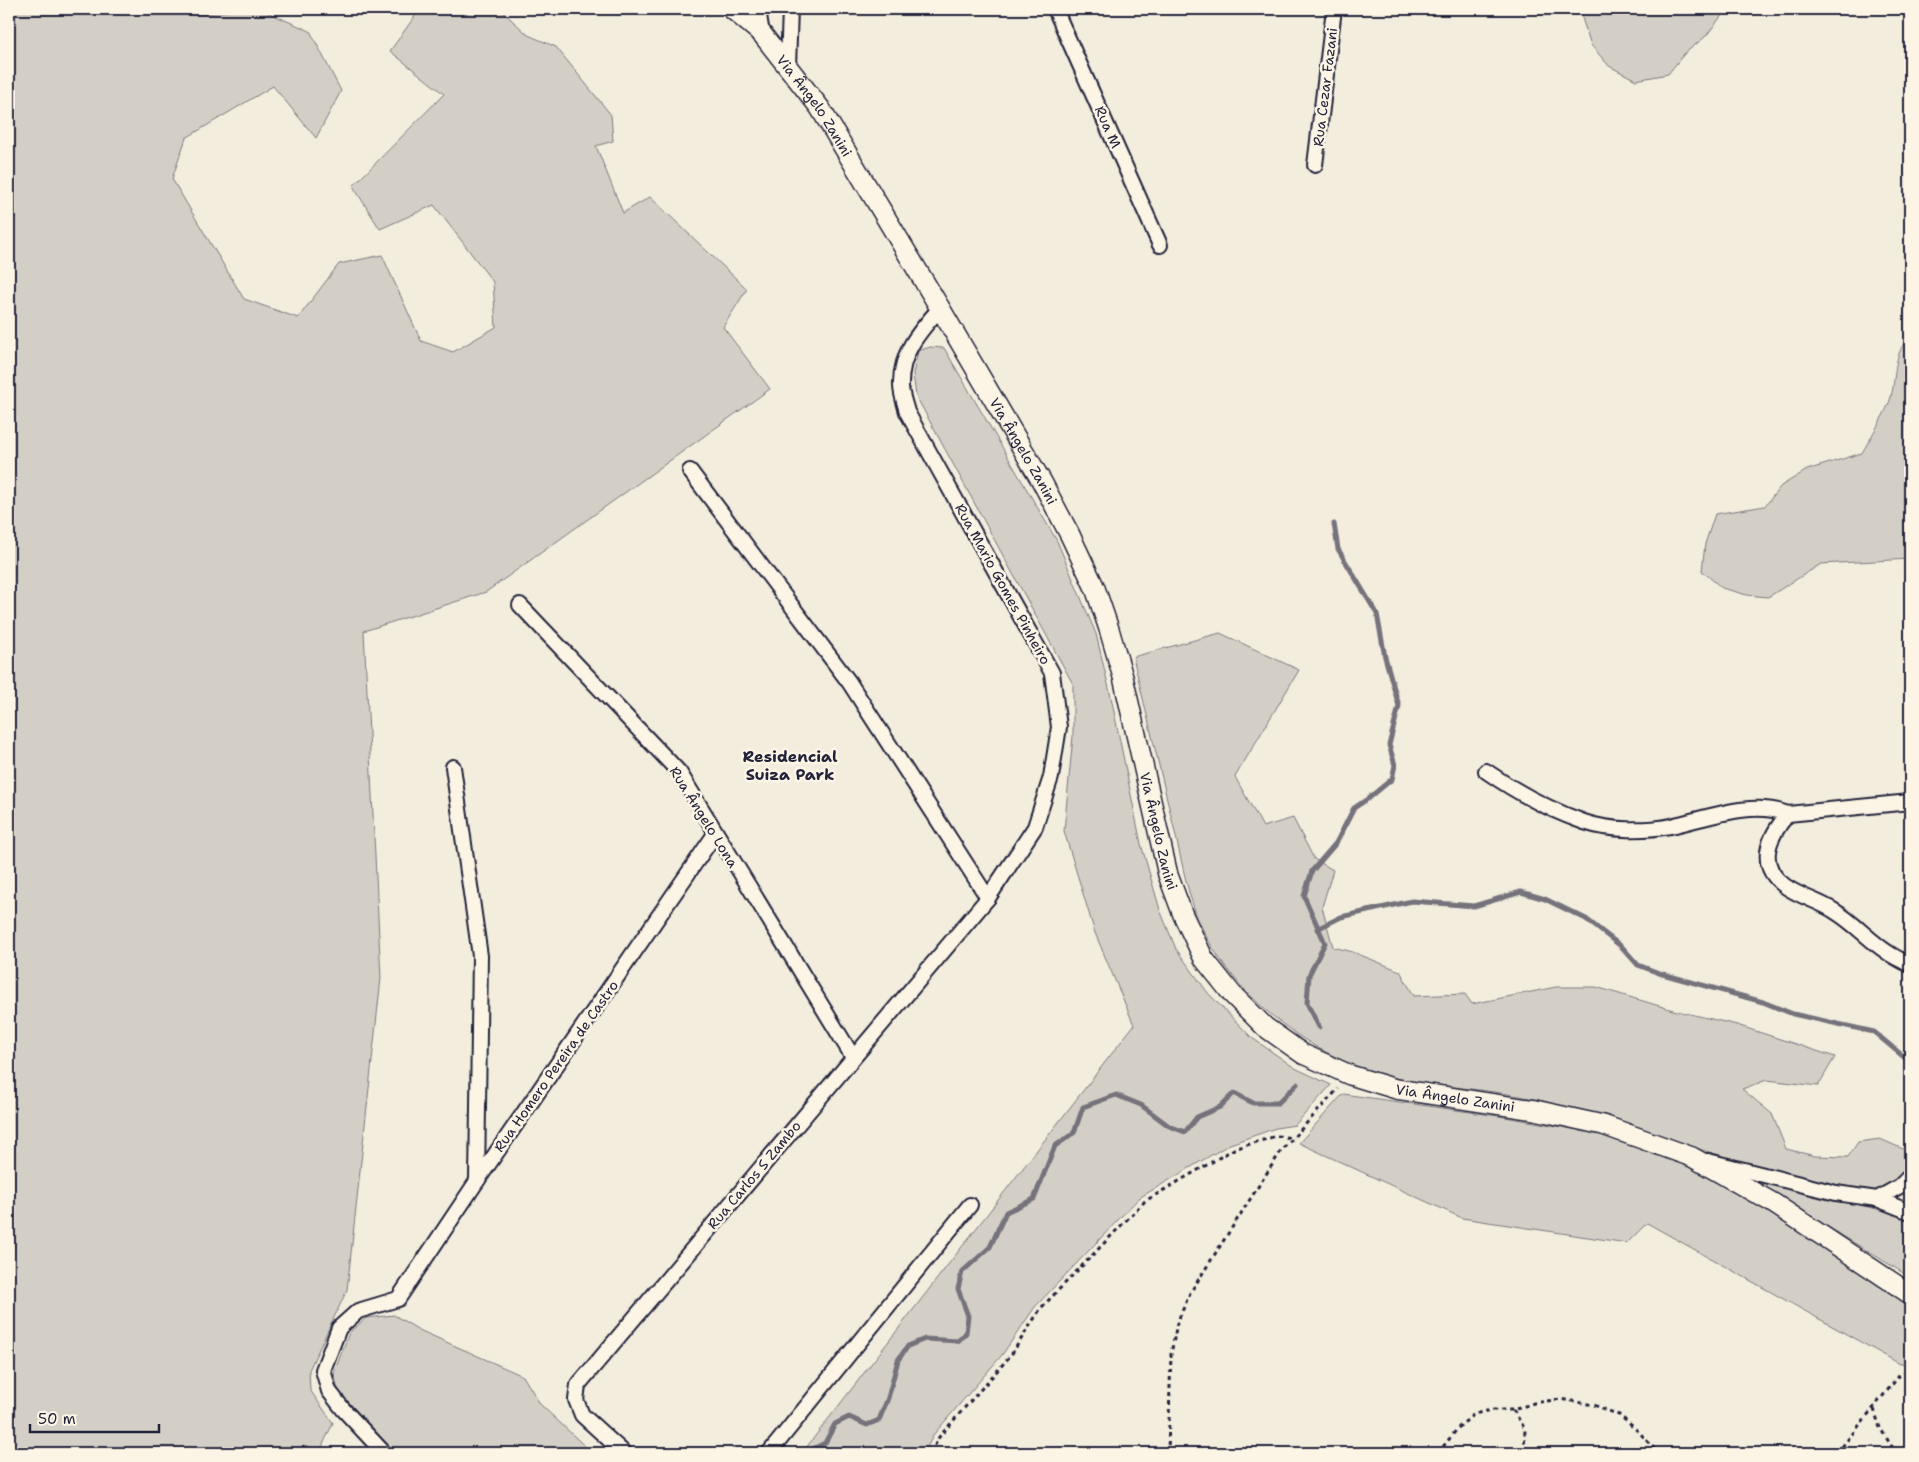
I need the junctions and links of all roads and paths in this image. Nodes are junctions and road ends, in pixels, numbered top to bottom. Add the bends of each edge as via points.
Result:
1 (732, 9) edge
2 (758, 9) edge
3 (790, 9) edge
4 (1055, 9) edge
5 (1334, 9) edge
6 (762, 34) junction
7 (788, 66) junction
8 (1315, 165) dead end
9 (1160, 246) dead end
10 (940, 308) junction
11 (690, 471) dead end
12 (520, 604) dead end
13 (453, 766) dead end
14 (1486, 771) dead end
15 (1910, 802) edge
16 (1788, 814) junction
17 (715, 834) junction
18 (988, 898) junction
19 (1910, 965) edge
20 (853, 1057) junction
21 (1350, 1075) junction
22 (1293, 1138) junction
23 (1692, 1157) junction
24 (1910, 1176) edge
25 (477, 1180) junction
26 (1877, 1199) junction
27 (970, 1205) dead end
28 (1910, 1212) edge
29 (1910, 1294) edge
30 (1910, 1370) edge
31 (1874, 1409) junction
32 (1513, 1410) junction
33 (384, 1453) edge
34 (624, 1453) edge
35 (769, 1453) edge
36 (931, 1453) edge
37 (1168, 1453) edge
38 (1438, 1453) edge
39 (1524, 1453) edge
40 (1658, 1453) edge
41 (1836, 1453) edge
42 (1896, 1453) edge

1 - 6 street, Via Ângelo Zanini
2 - 6 street
3 - 7 street
4 - 9 street, Rua M
5 - 8 street, Rua Cezar Fazani
6 - 7 street, Via Ângelo Zanini
7 - 10 street, Via Ângelo Zanini via 820,108
10 - 18 street, Rua Mario Gomes Pinheiro via 912,341 902,367 901,387 907,412 1052,673 1059,726 1051,777 1035,827
10 - 21 street, Via Ângelo Zanini via 1042,482 1095,588 1123,677 1168,875 1204,959 1232,994 1265,1027 1303,1054
11 - 18 street via 849,682
12 - 17 street, Rua Ângelo Lona via 679,772
13 - 25 street via 480,956
14 - 16 street via 1508,787 1586,823 1629,830 1671,826 1709,815 1749,809
15 - 16 street
16 - 19 street via 1776,827 1768,845 1767,861 1773,875 1785,886 1836,911 1887,952
17 - 20 street, Rua Ângelo Lona
17 - 25 street, Rua Homero Pereira de Castro
18 - 20 street, Rua Carlos S Zambo
20 - 34 street, Rua Carlos S Zambo via 578,1385 576,1400 582,1415
21 - 22 path
21 - 23 street, Via Ângelo Zanini via 1396,1089 1536,1110 1603,1126
22 - 36 path via 1276,1136 1234,1149 1145,1201 1041,1308 1011,1355 939,1438
22 - 37 path via 1281,1151 1190,1293 1177,1324 1172,1354
23 - 26 street via 1836,1193
23 - 29 street, Via Ângelo Zanini via 1773,1203
24 - 26 street
25 - 33 street, Rua Homero Pereira de Castro via 398,1299 358,1311 339,1328 323,1370 328,1390
26 - 28 street
27 - 35 street
30 - 31 path via 1898,1376
31 - 41 path
31 - 42 path via 1880,1428
32 - 38 path via 1474,1414
32 - 39 path via 1525,1429
32 - 40 path via 1560,1399 1594,1406 1619,1415

